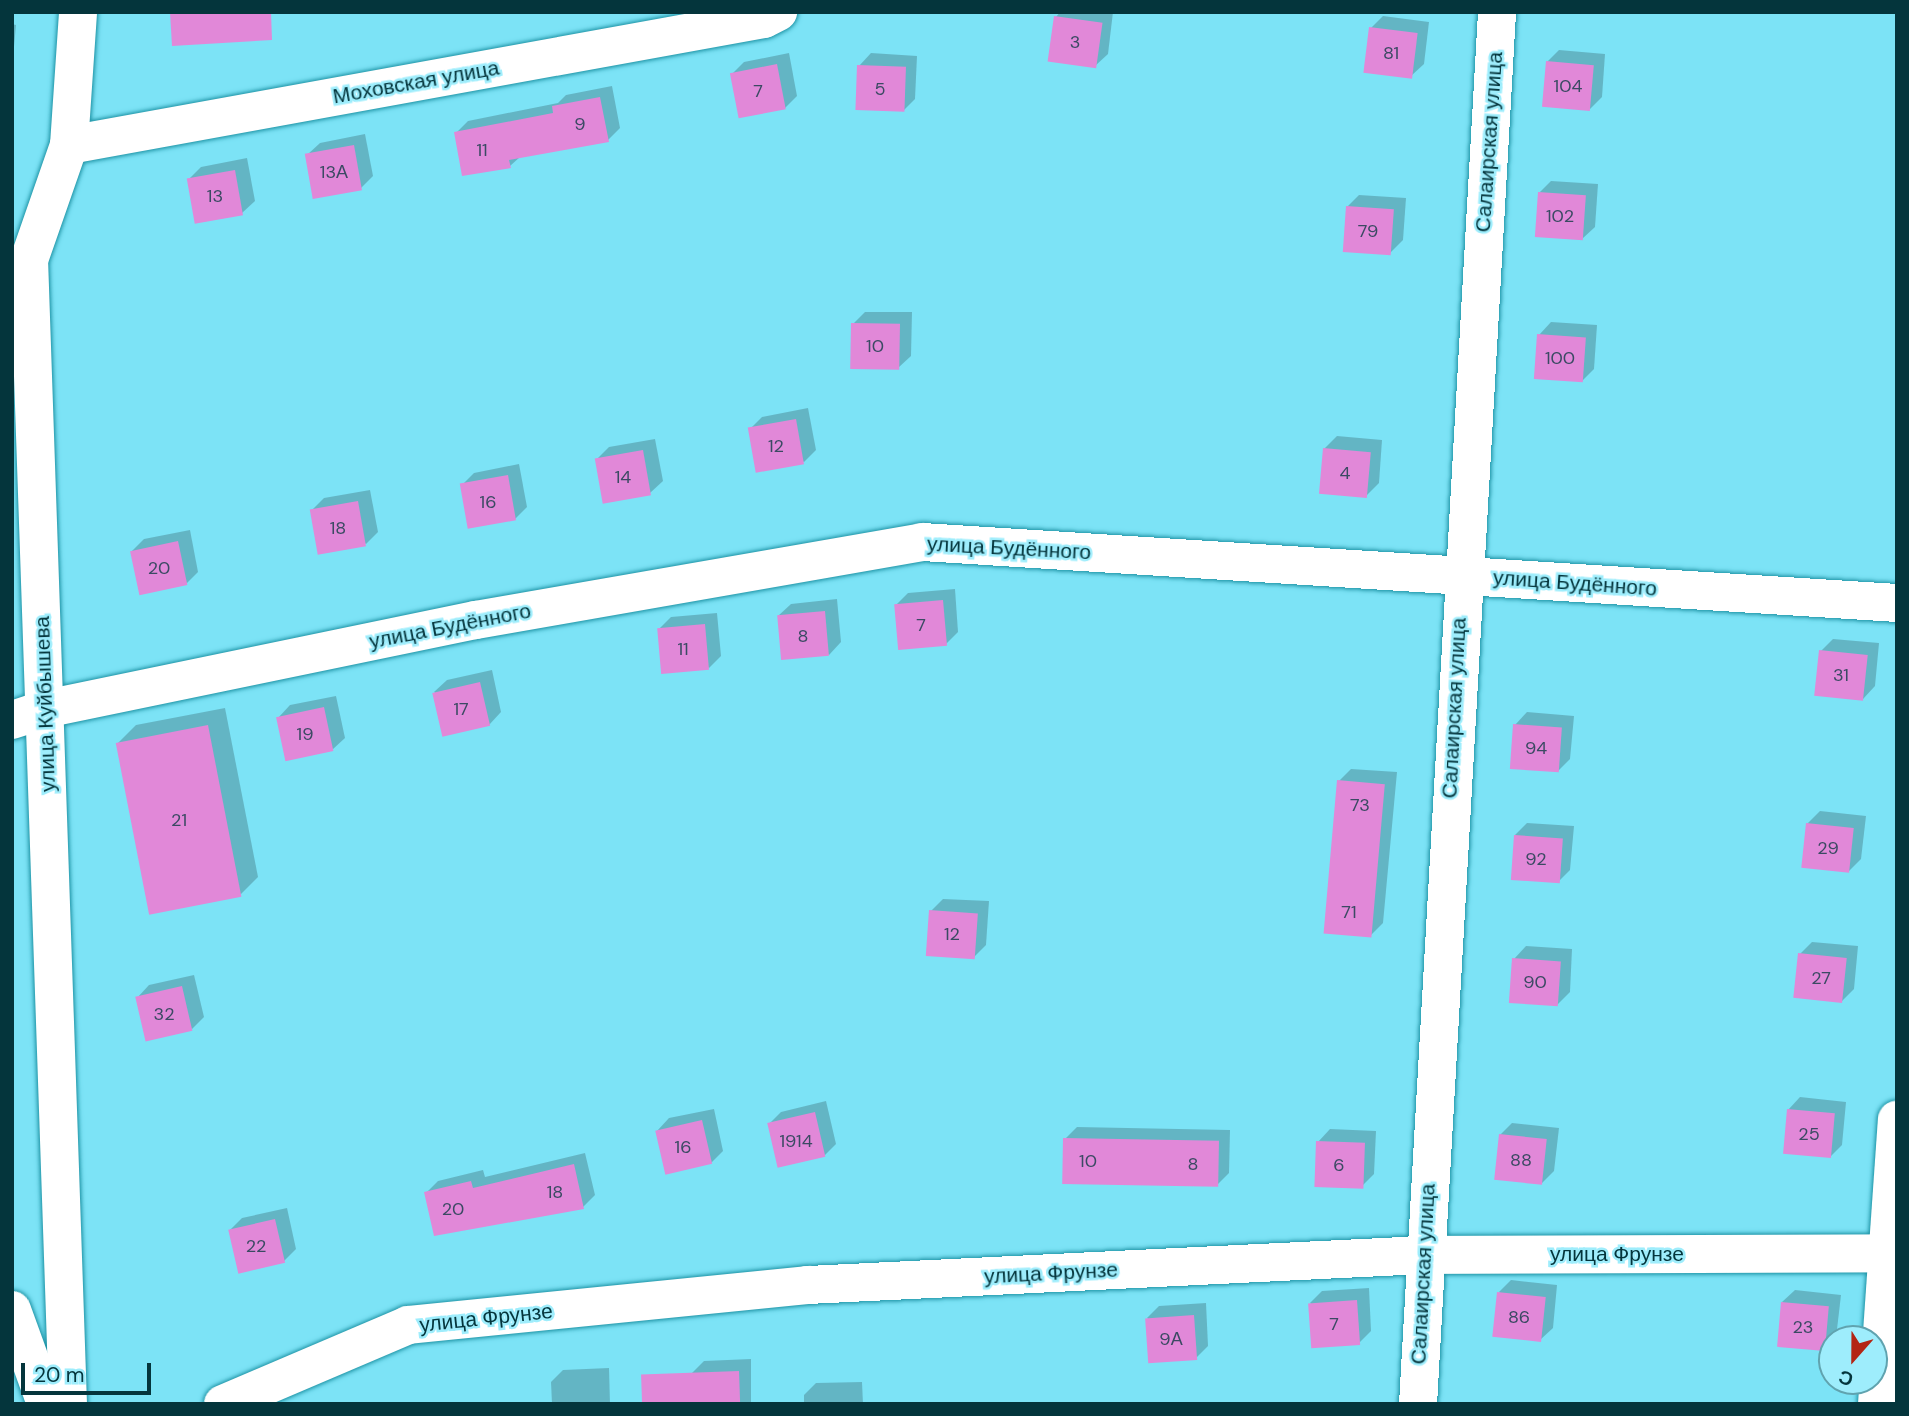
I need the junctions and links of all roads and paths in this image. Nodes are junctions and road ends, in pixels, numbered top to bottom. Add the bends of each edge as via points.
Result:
1 (78, 12) edge
2 (1497, 12) edge
3 (771, 16) edge
4 (69, 145) junction
5 (21, 255) edge
6 (1461, 576) junction
7 (1897, 603) edge
8 (29, 715) edge
9 (1897, 1120) edge
10 (1894, 1254) edge
11 (1423, 1255) junction
12 (12, 1310) edge
13 (46, 1404) edge
14 (68, 1404) edge
15 (223, 1404) edge
16 (1418, 1404) edge
17 (1877, 1404) edge

1 - 4 street, улица Куйбышева
2 - 6 street, Салаирская улица
3 - 4 street, Моховская улица
4 - 5 street, улица Куйбышева
5 - 8 street, улица Куйбышева
6 - 7 street, улица Будённого
6 - 8 street, улица Будённого via 922,542 476,620
6 - 11 street, Салаирская улица
8 - 14 street, улица Куйбышева
9 - 10 street
10 - 11 street, улица Фрунзе
10 - 17 street
11 - 15 street, улица Фрунзе via 808,1285 408,1325
11 - 16 street, Салаирская улица
12 - 13 street

